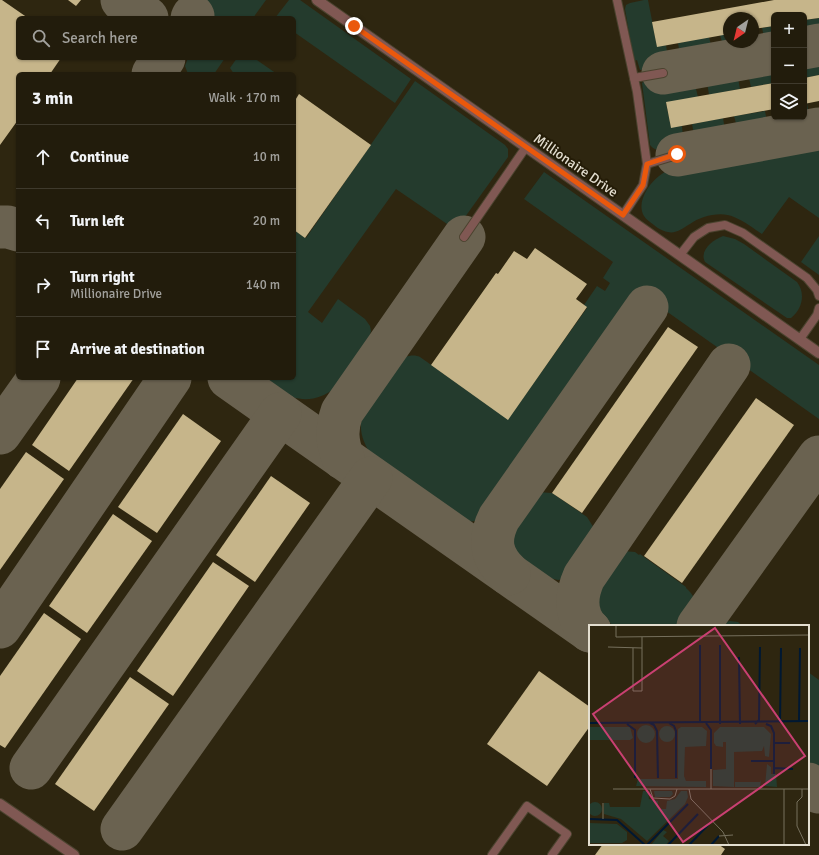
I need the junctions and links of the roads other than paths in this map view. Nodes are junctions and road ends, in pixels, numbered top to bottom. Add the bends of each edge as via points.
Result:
1 (317, 0) edge
2 (620, 0) edge
3 (663, 73) dead end
4 (634, 78) junction
5 (526, 147) junction
6 (677, 154) dead end
7 (647, 164) junction
8 (623, 215) junction
9 (464, 237) dead end
10 (680, 255) junction
11 (819, 296) edge
12 (819, 308) edge
13 (800, 340) junction
14 (819, 353) edge
15 (0, 804) edge
16 (74, 855) edge
17 (492, 855) edge
18 (552, 855) edge

1 - 5 street, Millionaire Drive
2 - 4 lane
3 - 4 lane
4 - 7 lane
5 - 8 street, Millionaire Drive
5 - 9 lane
6 - 7 lane
7 - 8 lane via 643,185
8 - 10 street, Millionaire Drive
10 - 11 lane via 694,237 708,228 725,225 744,233 807,278
10 - 13 street, Millionaire Drive
12 - 13 lane
13 - 14 street, Millionaire Drive
15 - 16 street
17 - 18 lane via 527,806 567,834

